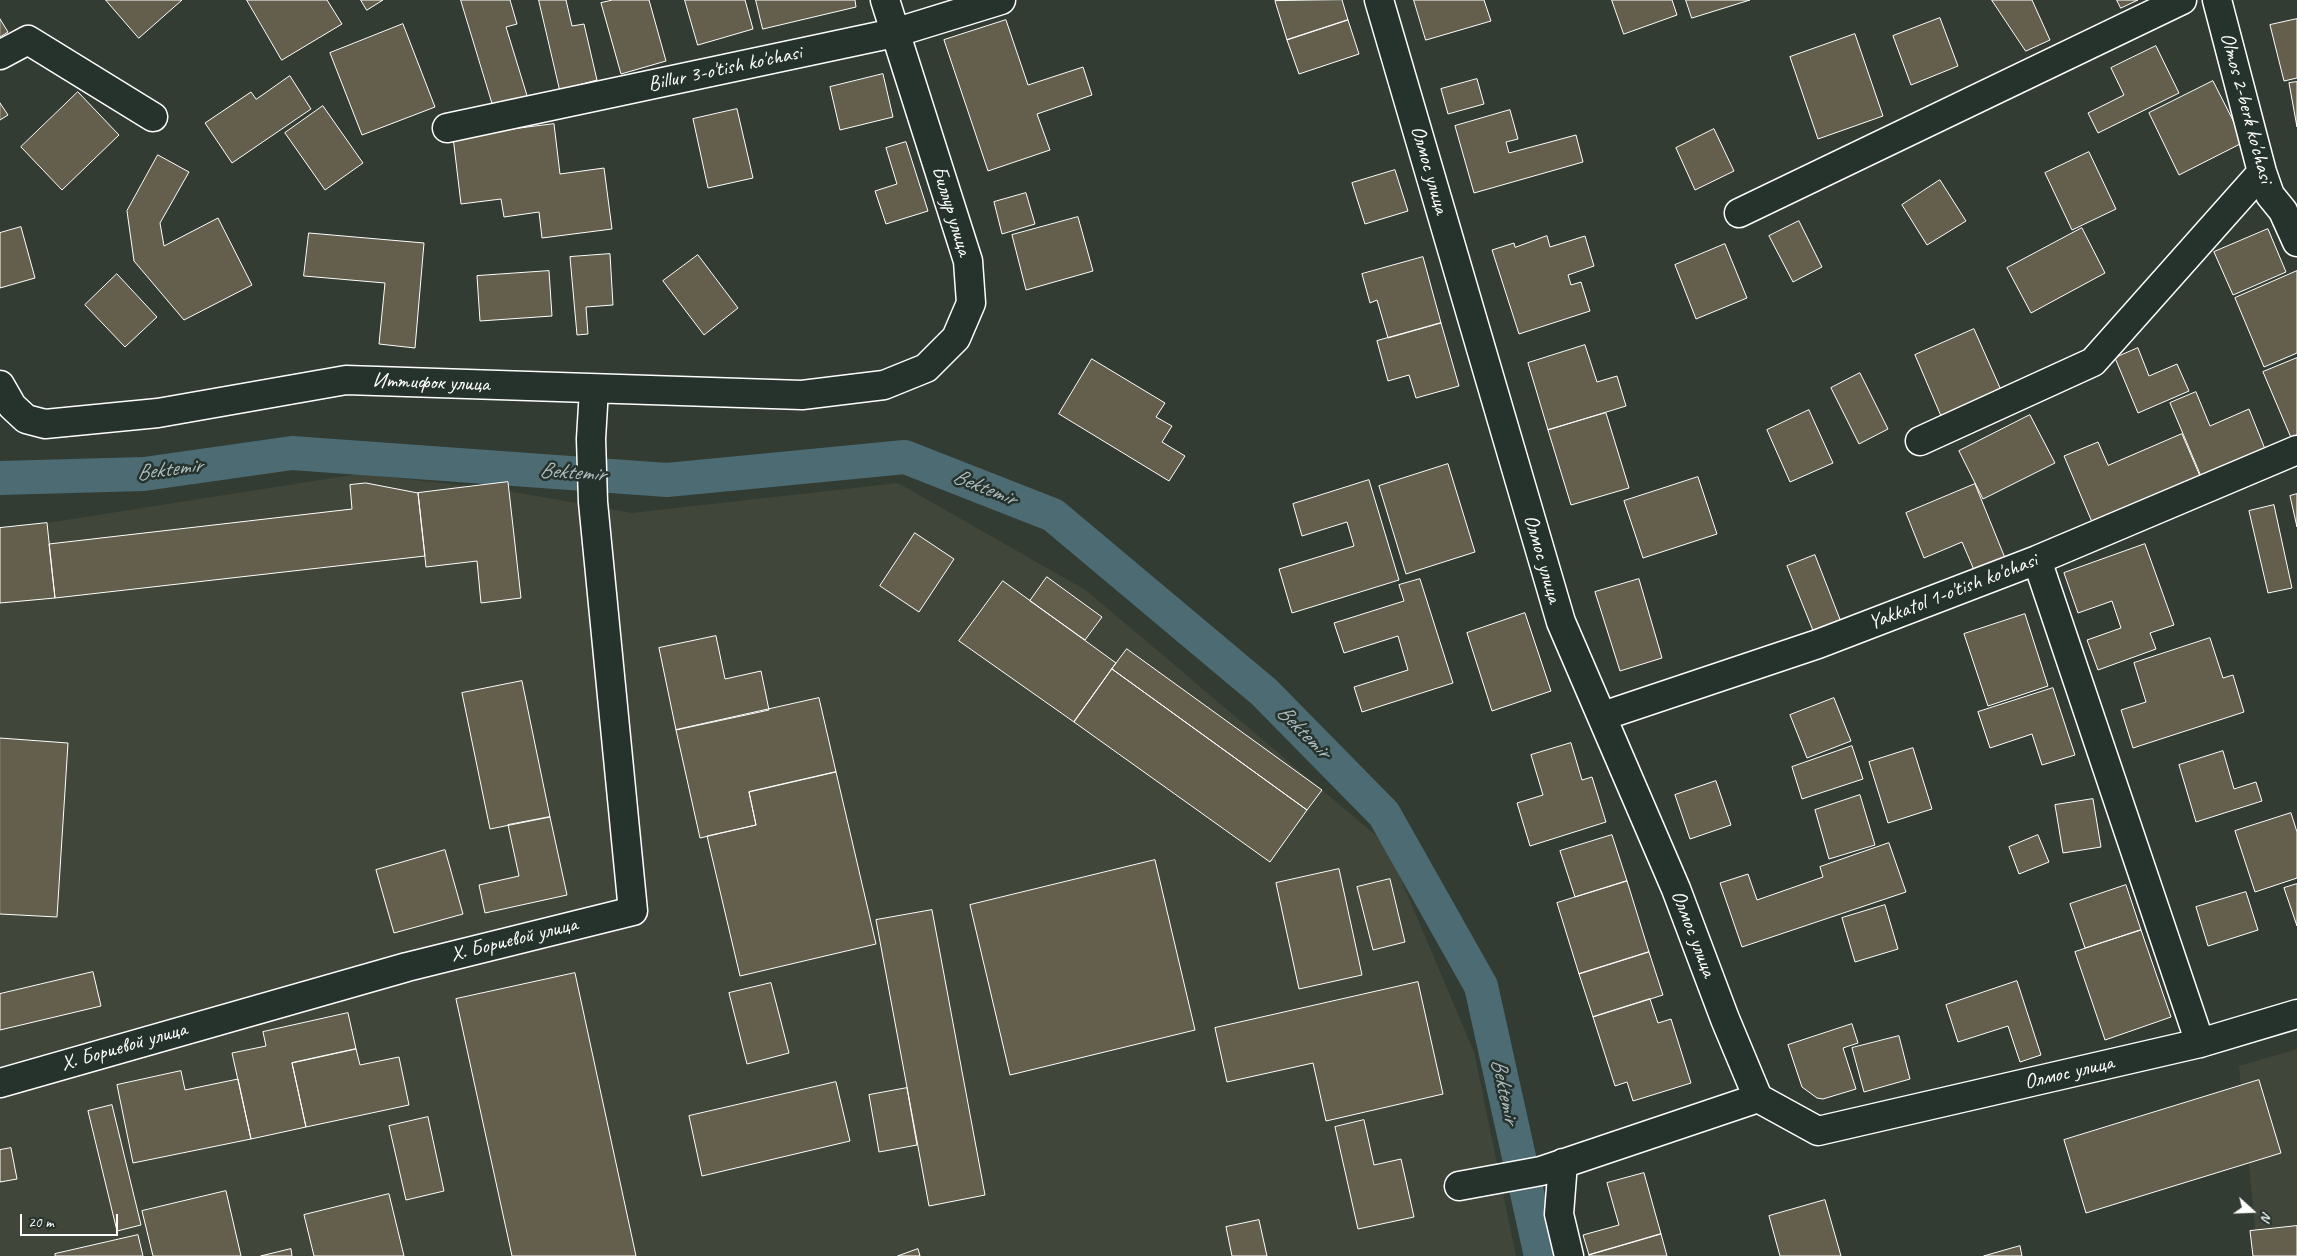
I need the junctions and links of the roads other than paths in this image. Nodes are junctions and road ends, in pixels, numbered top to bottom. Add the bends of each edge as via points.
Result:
1 (885, 0) edge
2 (1001, 0) edge
3 (1380, 0) edge
4 (2182, 0) edge
5 (2216, 0) edge
6 (894, 33) junction
7 (0, 55) edge
8 (153, 117) dead end
9 (447, 128) dead end
10 (2262, 172) junction
11 (2290, 210) edge
12 (1739, 213) dead end
13 (2297, 242) edge
14 (0, 385) edge
15 (884, 385) joint
16 (594, 389) junction
17 (1920, 441) dead end
18 (2297, 450) edge
19 (2037, 560) junction
20 (1603, 716) junction
21 (2297, 1014) edge
22 (2200, 1043) junction
23 (0, 1083) edge
24 (1758, 1098) junction
25 (1552, 1167) junction
26 (1459, 1186) dead end
27 (1569, 1256) edge

1 - 6 street, Биллур улица
2 - 6 street, Billur 3-o'tish ko'chasi
3 - 20 street, Олмос улица via 1561,622
4 - 12 street
5 - 10 street, Olmos 2-berk ko'chasi
6 - 9 street, Billur 3-o'tish ko'chasi
6 - 15 street, Биллур улица via 968,261 971,303 956,338 926,368
7 - 8 street via 28,40
10 - 11 street, Olmos 2-berk ko'chasi via 2270,195
10 - 17 street via 2093,362
11 - 13 street
14 - 16 street, Иттифок улица via 12,406 26,419 44,424 158,413 346,380
15 - 16 street, Иттифок улица via 802,395
16 - 23 street, Х. Бориевой улица via 591,439 593,502 634,911 407,967
18 - 19 street, Yakkatol 1-o'tish ko'chasi
19 - 20 street, Yakkatol 1-o'tish ko'chasi via 1818,644
19 - 22 street
20 - 24 street, Олмос улица via 1676,889
21 - 22 street, Олмос улица
22 - 24 street, Олмос улица via 1818,1131
24 - 25 street
25 - 26 street
25 - 27 street

